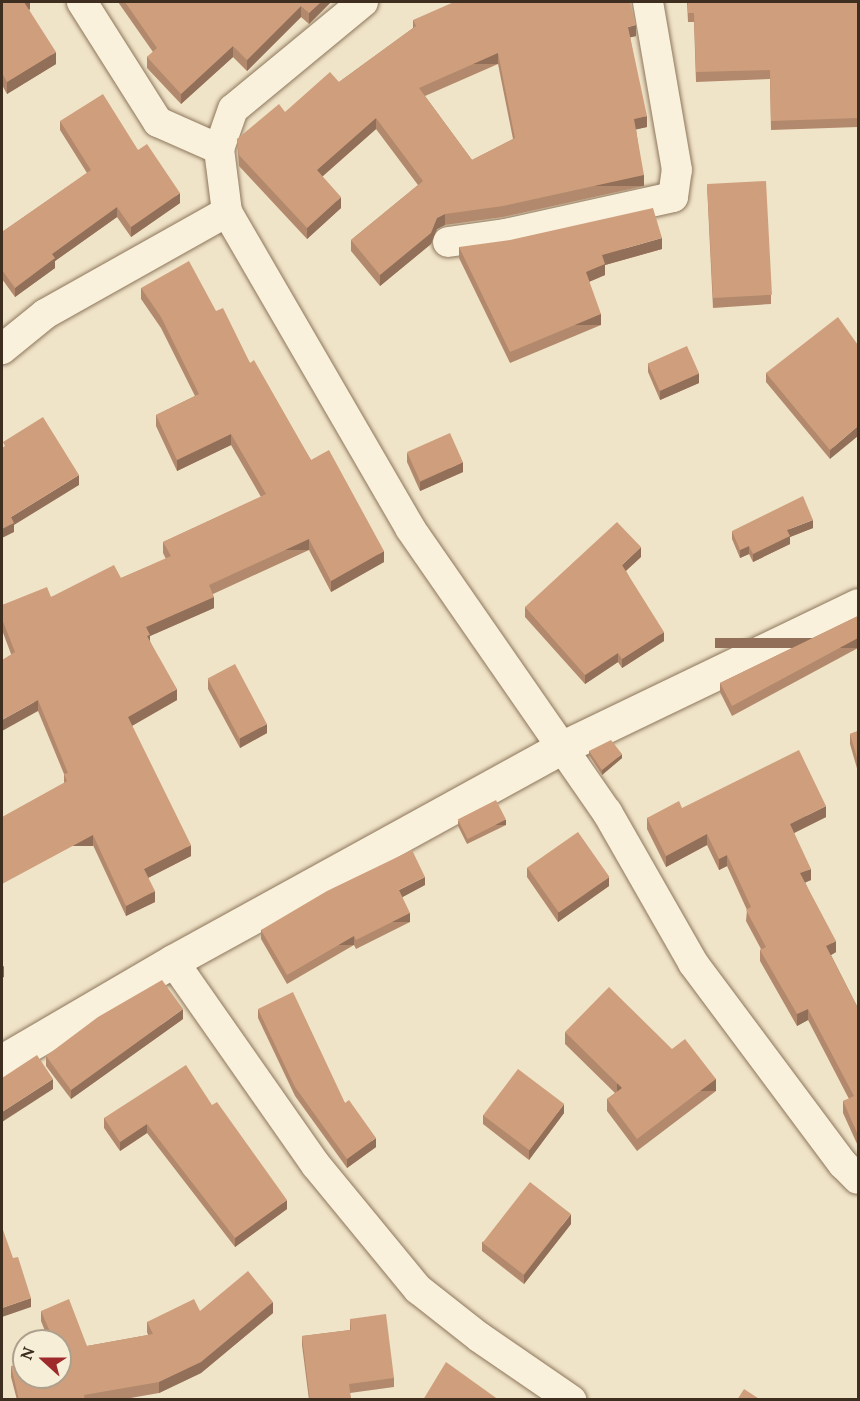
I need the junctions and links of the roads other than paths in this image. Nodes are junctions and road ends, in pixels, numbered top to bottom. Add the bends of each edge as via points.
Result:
1 (82, 2) edge
2 (363, 2) edge
3 (648, 2) edge
4 (219, 149) junction
5 (227, 212) junction
6 (448, 242) dead end
7 (2, 349) edge
8 (858, 605) edge
9 (563, 747) junction
10 (173, 961) junction
11 (2, 1061) edge
12 (858, 1179) edge
13 (571, 1400) edge

1 - 4 street via 158,122
2 - 4 street via 233,109
3 - 6 street via 677,170 673,196 506,234
4 - 5 street
5 - 7 street via 45,314
5 - 9 street via 410,528
8 - 9 street
9 - 10 street
9 - 12 street via 607,812 693,963
10 - 11 street
10 - 13 street via 316,1165 418,1289 479,1337

